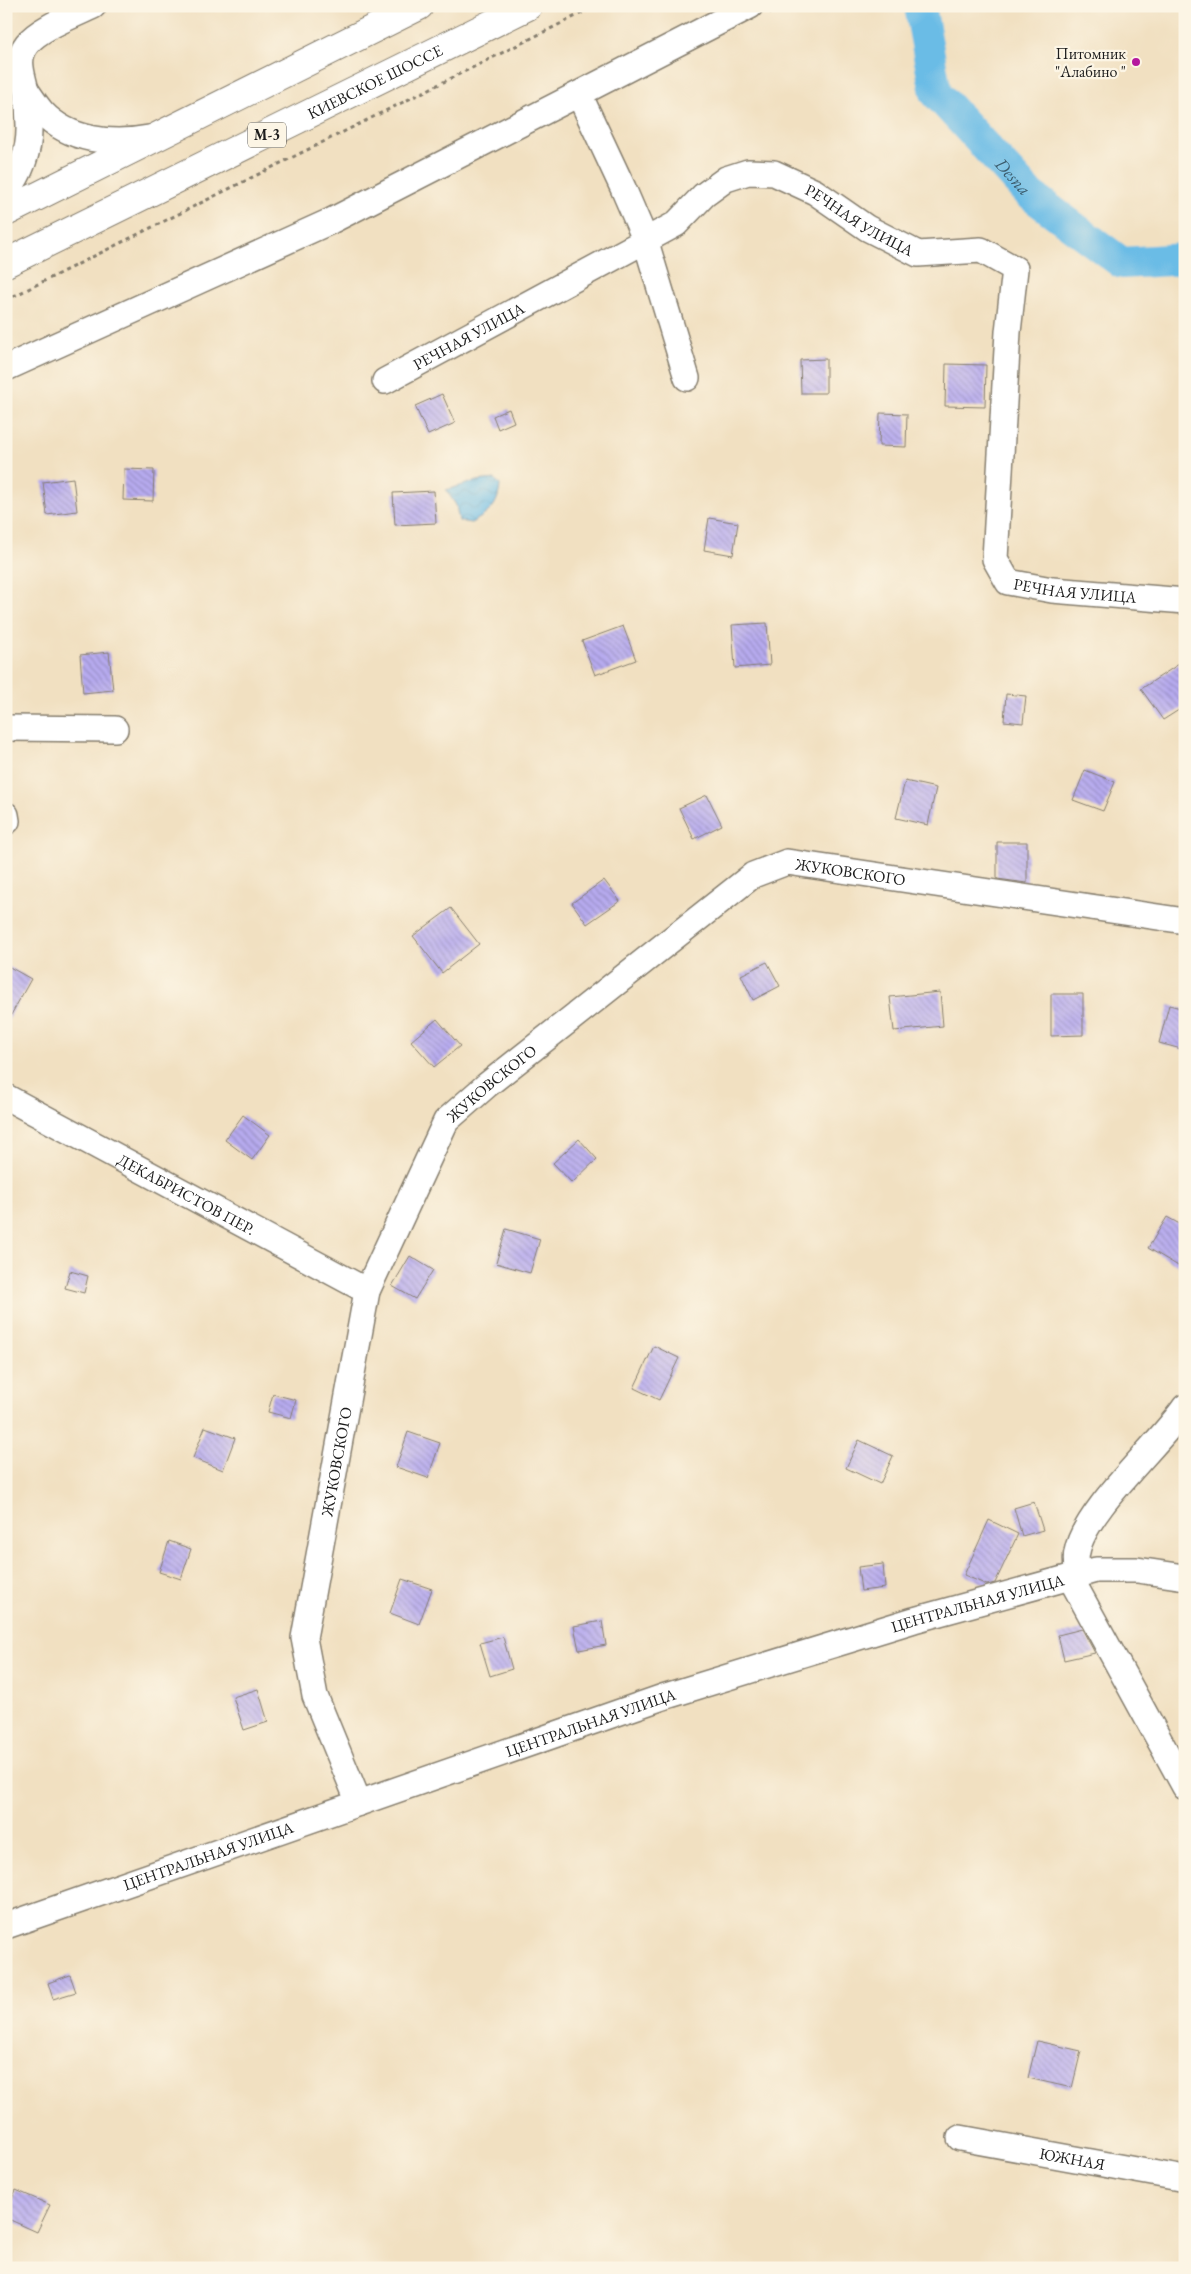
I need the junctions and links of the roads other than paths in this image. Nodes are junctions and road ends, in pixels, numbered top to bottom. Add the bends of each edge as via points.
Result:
1 (93, 6) edge
2 (419, 6) edge
3 (528, 6) edge
4 (750, 6) edge
5 (26, 90) junction
6 (579, 94) junction
7 (158, 137) junction
8 (6, 192) edge
9 (6, 212) edge
10 (645, 240) junction
11 (6, 263) edge
12 (6, 368) edge
13 (686, 378) dead end
14 (385, 381) dead end
15 (1185, 602) edge
16 (6, 728) edge
17 (115, 729) dead end
18 (6, 815) edge
19 (7, 821) edge
20 (1185, 922) edge
21 (6, 1097) edge
22 (367, 1291) junction
23 (1185, 1407) edge
24 (1074, 1576) junction
25 (1185, 1577) edge
26 (1185, 1787) edge
27 (359, 1803) junction
28 (6, 1926) edge
29 (960, 2138) dead end
30 (1185, 2179) edge

1 - 5 street via 40,33 26,44 20,67
2 - 7 highway
3 - 11 highway, КИЕВСКОЕ ШОССЕ / М-3
4 - 6 street
5 - 7 street via 53,121 89,138 119,142
5 - 8 street via 27,147 22,166
6 - 10 street
6 - 12 street via 331,220
7 - 9 highway
10 - 13 street
10 - 14 street, РЕЧНАЯ УЛИЦА
10 - 15 street, РЕЧНАЯ УЛИЦА via 676,224 704,195 726,179 748,172 774,173 815,192 867,228 918,254 982,250 1015,269 1008,332 995,559 1008,582 1052,590
16 - 17 street
18 - 19 street
20 - 22 street, ЖУКОВСКОГО via 787,862 753,875 446,1121
21 - 22 street, ДЕКАБРИСТОВ ПЕР.
22 - 27 street, ЖУКОВСКОГО via 304,1638 315,1696
23 - 24 street via 1083,1533 1076,1552
24 - 25 street, ЦЕНТРАЛЬНАЯ УЛИЦА via 1096,1570 1137,1570
24 - 26 street
24 - 27 street, ЦЕНТРАЛЬНАЯ УЛИЦА via 914,1620 663,1697
27 - 28 street, ЦЕНТРАЛЬНАЯ УЛИЦА
29 - 30 street, ЮЖНАЯ

